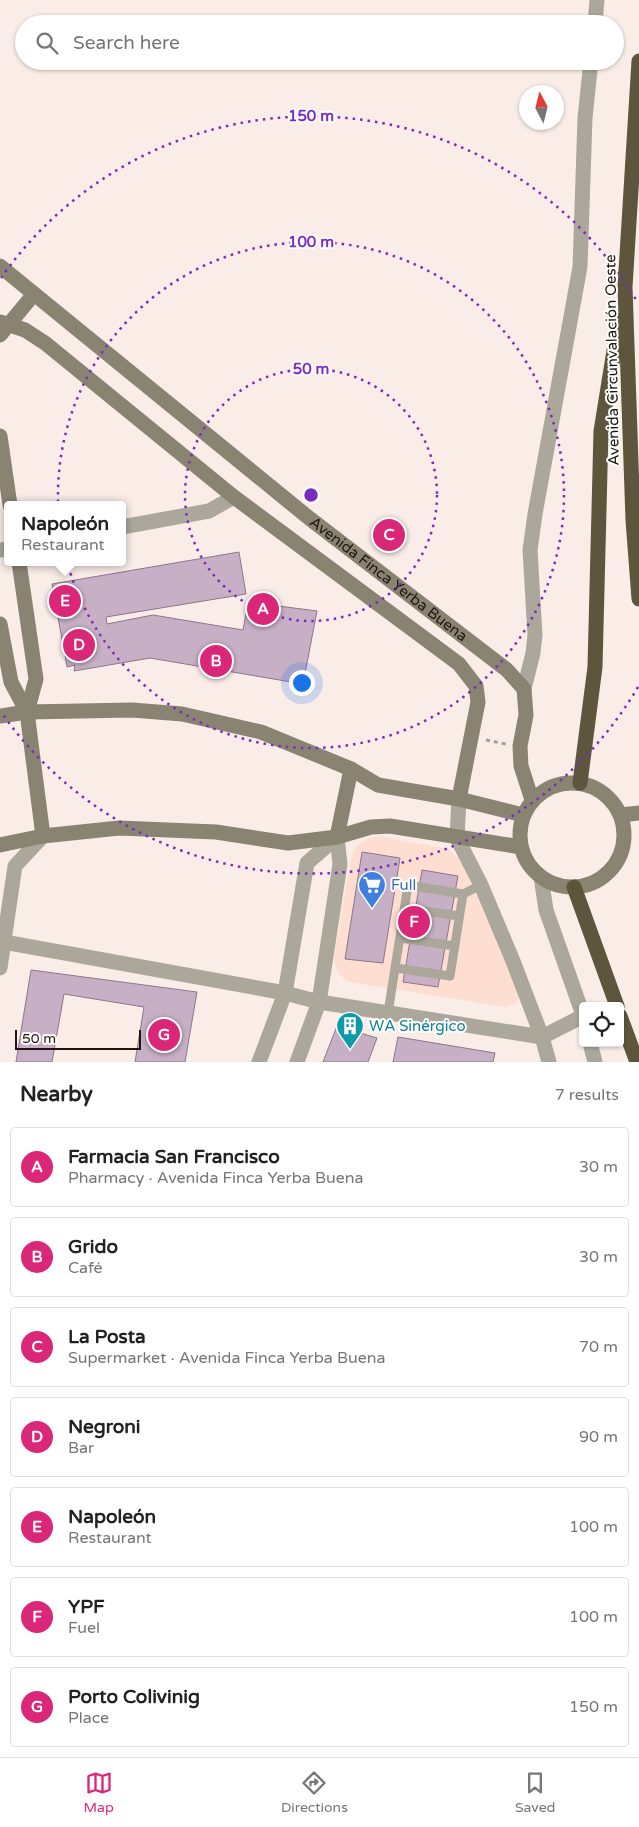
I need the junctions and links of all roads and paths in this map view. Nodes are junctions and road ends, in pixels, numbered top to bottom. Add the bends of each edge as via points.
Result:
1 (597, 0) edge
2 (596, 15) edge
3 (639, 61) edge
4 (590, 70) edge
5 (0, 266) edge
6 (625, 287) junction
7 (34, 294) junction
8 (3, 327) edge
9 (0, 436) edge
10 (2, 464) edge
11 (234, 496) junction
12 (9, 501) edge
13 (126, 527) edge
14 (20, 566) edge
15 (639, 599) edge
16 (0, 624) edge
17 (524, 688) junction
18 (27, 712) junction
19 (0, 716) edge
20 (351, 769) junction
21 (580, 783) junction
22 (459, 799) junction
23 (532, 800) junction
24 (639, 813) edge
25 (523, 815) junction
26 (621, 816) junction
27 (632, 832) edge
28 (43, 836) junction
29 (336, 837) junction
30 (457, 838) junction
31 (0, 845) edge
32 (521, 848) junction
33 (541, 877) junction
34 (481, 885) junction
35 (574, 887) junction
36 (463, 894) junction
37 (405, 908) junction
38 (459, 916) junction
39 (400, 938) junction
40 (4, 942) junction
41 (455, 946) junction
42 (0, 968) edge
43 (396, 968) junction
44 (285, 993) junction
45 (319, 1002) junction
46 (615, 1002) edge
47 (579, 1005) edge
48 (388, 1013) junction
49 (579, 1018) edge
50 (624, 1027) edge
51 (542, 1037) junction
52 (591, 1047) edge
53 (259, 1062) edge
54 (297, 1062) edge
55 (549, 1062) edge
56 (595, 1062) edge
57 (637, 1062) edge

1 - 2 street
3 - 6 highway, Avenida Circunvalación Oeste
4 - 17 street via 585,118 580,267 530,550 535,635
5 - 7 main road, Avenida Finca Yerba Buena
6 - 15 highway, Avenida Circunvalación Oeste
6 - 21 highway via 601,431 595,666
7 - 8 main road
7 - 17 main road, Avenida Finca Yerba Buena via 309,518 507,670
8 - 11 main road via 25,330 45,343
9 - 10 main road
10 - 12 main road
11 - 13 street via 209,512
11 - 22 main road via 459,664 476,686 478,702
14 - 18 main road via 36,679
16 - 18 main road via 11,682
17 - 23 main road via 526,715 520,746 521,766
18 - 19 main road
18 - 20 main road via 132,710 182,714 262,732
18 - 28 main road
20 - 22 main road via 378,784
20 - 29 main road
21 - 23 main road via 562,783 546,789
21 - 26 main road via 597,789 611,800
22 - 25 main road
22 - 30 street
23 - 25 main road
24 - 26 main road
25 - 32 main road
26 - 27 main road
27 - 35 main road via 615,864 604,876 590,884
28 - 29 main road via 119,828 216,832 288,843
28 - 31 main road
28 - 40 street via 15,866
29 - 30 main road via 371,827 390,826
29 - 44 street via 308,863
29 - 45 street via 340,864
30 - 32 main road
30 - 34 street
32 - 33 main road
33 - 35 main road
33 - 47 street via 546,910
34 - 36 lane
34 - 51 street
35 - 46 highway
36 - 37 lane via 408,885
36 - 38 lane
37 - 38 lane
37 - 39 lane
38 - 41 lane
39 - 41 lane
39 - 43 lane
40 - 42 street
40 - 44 street
41 - 43 lane via 450,976
43 - 48 lane
44 - 45 street
44 - 53 street
45 - 48 street
45 - 54 street
48 - 51 street
49 - 51 street
50 - 57 highway
51 - 55 street
52 - 56 street

